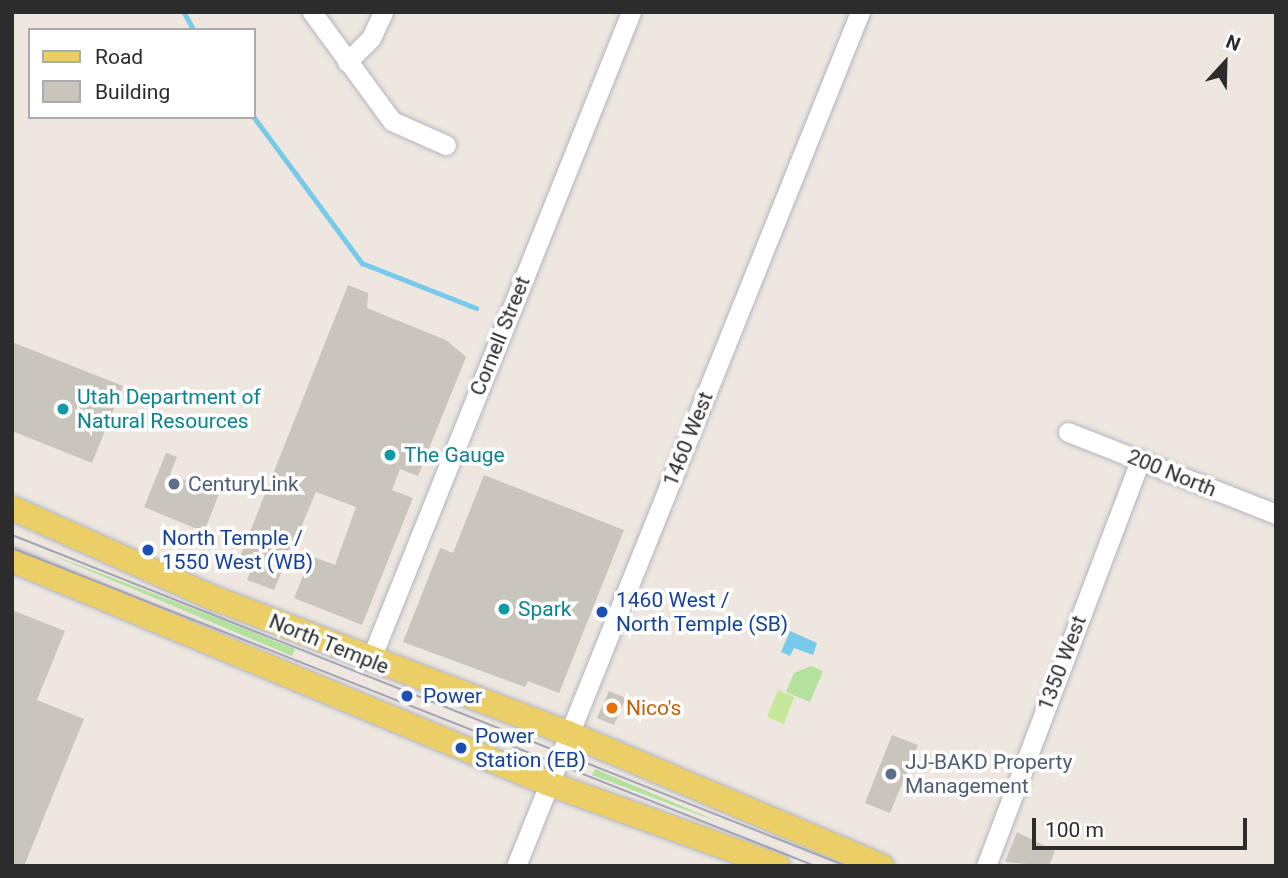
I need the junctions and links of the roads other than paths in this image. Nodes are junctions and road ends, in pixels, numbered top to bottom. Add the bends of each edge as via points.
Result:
1 (312, 12) edge
2 (383, 12) edge
3 (631, 12) edge
4 (860, 12) edge
5 (347, 62) junction
6 (446, 145) dead end
7 (1068, 432) dead end
8 (1140, 460) junction
9 (12, 508) edge
10 (1276, 514) edge
11 (12, 560) edge
12 (370, 661) junction
13 (568, 733) junction
14 (547, 783) junction
15 (516, 866) edge
16 (778, 866) edge
17 (882, 866) edge
18 (986, 866) edge

1 - 5 street
2 - 5 street via 371,38
3 - 12 street, Cornell Street
4 - 13 street, 1460 West
5 - 6 street via 392,121
7 - 8 street, 200 North
8 - 10 street, 200 North
8 - 18 street, 1350 West
9 - 12 main road, North Temple
11 - 14 main road
12 - 13 main road, North Temple
13 - 14 street, 1460 West
13 - 17 main road, North Temple
14 - 15 street, 1460 West
14 - 16 main road

